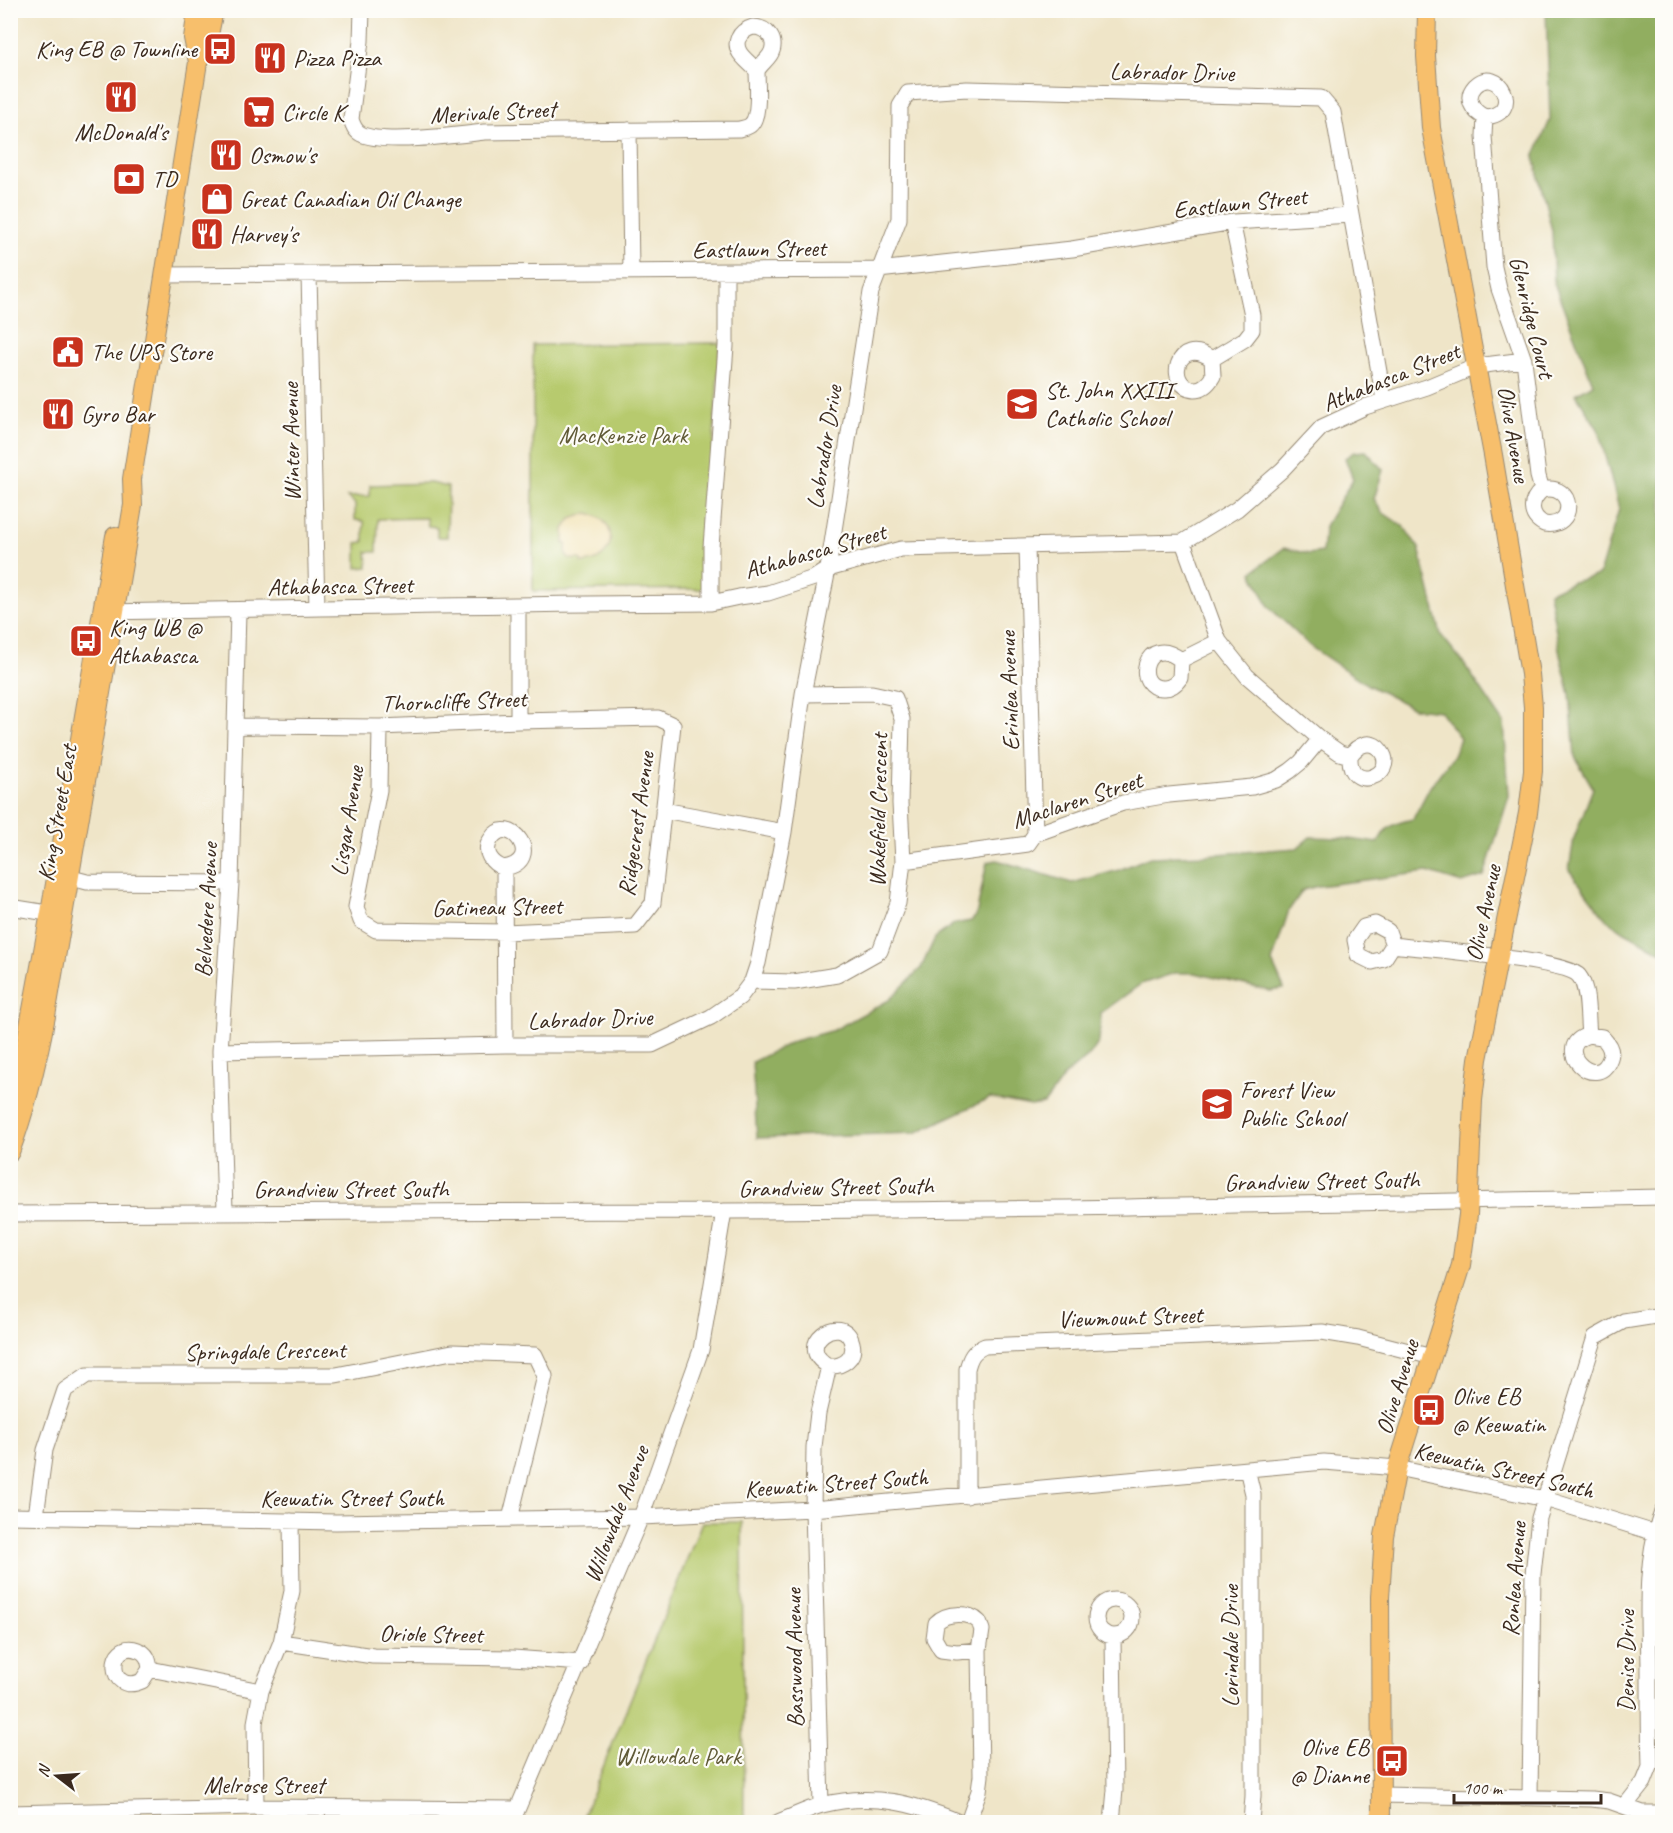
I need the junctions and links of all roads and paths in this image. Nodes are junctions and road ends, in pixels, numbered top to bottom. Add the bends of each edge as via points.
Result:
1 (197, 10) edge
2 (214, 10) edge
3 (362, 10) edge
4 (1427, 10) edge
5 (198, 62) junction
6 (756, 71) dead end
7 (1485, 117) dead end
8 (629, 130) junction
9 (1351, 215) junction
10 (1232, 222) junction
11 (878, 270) junction
12 (631, 272) junction
13 (726, 272) junction
14 (309, 274) junction
15 (165, 275) junction
16 (1212, 358) dead end
17 (1524, 360) junction
18 (1477, 366) junction
19 (1384, 400) junction
20 (1542, 490) dead end
21 (1183, 542) junction
22 (1027, 547) junction
23 (828, 568) junction
24 (711, 603) junction
25 (518, 605) junction
26 (317, 608) junction
27 (238, 611) junction
28 (109, 612) junction
29 (1218, 641) junction
30 (1180, 660) dead end
31 (803, 694) junction
32 (518, 721) junction
33 (673, 725) joint
34 (236, 726) junction
35 (380, 727) junction
36 (1320, 739) junction
37 (1350, 756) dead end
38 (663, 810) junction
39 (784, 832) junction
40 (1035, 834) junction
41 (903, 861) junction
42 (504, 868) dead end
43 (63, 877) junction
44 (231, 883) junction
45 (10, 907) edge
46 (57, 914) junction
47 (361, 921) joint
48 (635, 926) joint
49 (505, 932) junction
50 (1394, 945) dead end
51 (1498, 958) junction
52 (752, 981) junction
53 (1589, 1035) dead end
54 (505, 1045) junction
55 (220, 1051) junction
56 (10, 1113) edge
57 (10, 1152) edge
58 (1662, 1197) edge
59 (1469, 1201) junction
60 (225, 1211) junction
61 (724, 1211) junction
62 (10, 1214) edge
63 (1662, 1315) edge
64 (1432, 1357) junction
65 (830, 1366) dead end
66 (1397, 1468) junction
67 (1246, 1469) junction
68 (967, 1496) junction
69 (1545, 1499) junction
70 (813, 1509) junction
71 (1662, 1511) edge
72 (10, 1516) edge
73 (36, 1516) junction
74 (641, 1517) junction
75 (510, 1520) junction
76 (291, 1521) junction
77 (1654, 1533) junction
78 (1113, 1637) dead end
79 (281, 1642) junction
80 (979, 1650) dead end
81 (581, 1663) junction
82 (1656, 1668) edge
83 (150, 1669) dead end
84 (261, 1691) junction
85 (1655, 1704) edge
86 (1381, 1795) junction
87 (1530, 1797) junction
88 (821, 1805) junction
89 (1625, 1806) junction
90 (256, 1807) junction
91 (10, 1813) edge
92 (1662, 1813) edge
93 (515, 1816) edge
94 (778, 1822) edge
95 (959, 1822) edge
96 (968, 1822) edge
97 (1112, 1822) edge
98 (1251, 1822) edge
99 (1381, 1822) edge

1 - 5 main road, King Street East via 193,38
2 - 5 main road, King Street East via 207,45
3 - 8 street, Merivale Street via 351,119 359,134 384,139 484,132
4 - 18 main road, Olive Avenue via 1431,128
5 - 15 main road, King Street East
6 - 8 street, Merivale Street via 757,110 749,127
7 - 17 street, Glenridge Court via 1494,267
8 - 12 street
9 - 10 street, Eastlawn Street
9 - 11 street, Labrador Drive via 1333,112 1322,98 967,89 908,93 900,106 899,219
9 - 19 street, Labrador Drive
10 - 11 street, Eastlawn Street via 1072,249
10 - 16 street via 1252,330 1245,339
11 - 13 street, Eastlawn Street
11 - 23 street, Labrador Drive via 871,292
12 - 13 street, Eastlawn Street
12 - 14 street, Eastlawn Street
13 - 24 street via 726,346 711,547
14 - 15 street, Eastlawn Street
14 - 26 street, Winter Avenue
15 - 28 main road, King Street East via 132,479 121,504
17 - 18 street, Athabasca Street
17 - 20 street, Glenridge Court
18 - 19 street, Athabasca Street
18 - 51 main road, Olive Avenue via 1533,708 1528,813
19 - 21 street, Athabasca Street via 1322,427 1282,470 1237,509
21 - 22 street, Athabasca Street
21 - 29 street
22 - 23 street, Athabasca Street via 901,549
22 - 40 street, Erinlea Avenue
23 - 24 street, Athabasca Street via 814,578 768,593
23 - 31 street, Labrador Drive
24 - 25 street, Athabasca Street
25 - 26 street, Athabasca Street
25 - 32 street
26 - 27 street, Athabasca Street
27 - 28 street, Athabasca Street
27 - 34 street, Belvedere Avenue
28 - 43 main road, King Street East
29 - 30 street
29 - 36 street via 1247,676
31 - 39 street, Labrador Drive
31 - 41 street, Wakefield Crescent via 872,693 895,698 902,719
32 - 33 street, Thorncliffe Street via 658,718
32 - 35 street, Thorncliffe Street
33 - 38 street, Ridgecrest Avenue
34 - 35 street, Thorncliffe Street
34 - 44 street, Belvedere Avenue
35 - 47 street, Lisgar Avenue via 379,790 356,907
36 - 37 street
36 - 40 street, Maclaren Street via 1301,762 1276,780 1252,787 1123,803
38 - 39 street
38 - 48 street, Ridgecrest Avenue via 653,903
39 - 52 street, Labrador Drive
40 - 41 street, Maclaren Street via 1028,844
41 - 52 street, Wakefield Crescent via 898,903 880,951 837,975 794,982
42 - 49 street
43 - 44 street via 87,882
43 - 46 main road, King Street East
44 - 55 street, Belvedere Avenue
45 - 46 street
46 - 56 main road, King Street East
46 - 57 main road, King Street East via 33,1082
47 - 49 street, Gatineau Street via 376,930
48 - 49 street, Gatineau Street
49 - 54 street
50 - 51 street
51 - 53 street via 1533,961 1578,974 1585,986
51 - 59 main road, Olive Avenue via 1473,1100
52 - 54 street, Labrador Drive via 740,997 711,1017 652,1045
54 - 55 street, Labrador Drive
55 - 60 street, Belvedere Avenue
58 - 59 street, Grandview Street South
59 - 61 street, Grandview Street South
59 - 64 main road, Olive Avenue via 1461,1265
60 - 61 street, Grandview Street South
60 - 62 street, Grandview Street South
61 - 74 street, Willowdale Avenue via 701,1350
63 - 69 street, Ronlea Avenue via 1624,1321 1595,1337
64 - 66 main road, Olive Avenue
64 - 68 street, Viewmount Street via 1322,1332 985,1346 970,1357 967,1370
65 - 70 street, Basswood Avenue via 818,1413
66 - 67 street, Keewatin Street South via 1324,1462
66 - 69 street, Keewatin Street South
66 - 86 main road, Olive Avenue via 1380,1569
67 - 68 street, Keewatin Street South
67 - 98 street, Lorindale Drive via 1253,1494
68 - 70 street, Keewatin Street South
69 - 77 street, Keewatin Street South
69 - 87 street, Ronlea Avenue via 1533,1574
70 - 74 street, Keewatin Street South
70 - 88 street, Basswood Avenue
71 - 77 street, Denise Drive
72 - 73 street, Keewatin Street South
73 - 75 street, Springdale Crescent via 45,1450 65,1390 87,1375 336,1376 452,1352 535,1355 545,1376
73 - 76 street, Keewatin Street South
74 - 75 street, Keewatin Street South
74 - 81 street, Willowdale Avenue
75 - 76 street, Keewatin Street South
76 - 79 street via 292,1591
77 - 82 street, Denise Drive via 1647,1606
78 - 97 street
79 - 81 street, Oriole Street via 373,1656
79 - 84 street
80 - 96 street via 981,1776
81 - 93 street, Willowdale Avenue
82 - 85 street, Denise Drive
83 - 84 street
84 - 90 street via 255,1723
85 - 89 street, Denise Drive via 1650,1767 1644,1782
86 - 87 street
86 - 99 main road, Olive Avenue
87 - 89 street via 1592,1799
88 - 94 street
88 - 95 street via 856,1800 898,1801
89 - 92 street via 1642,1813
90 - 91 street, Melrose Street
90 - 93 street, Melrose Street

